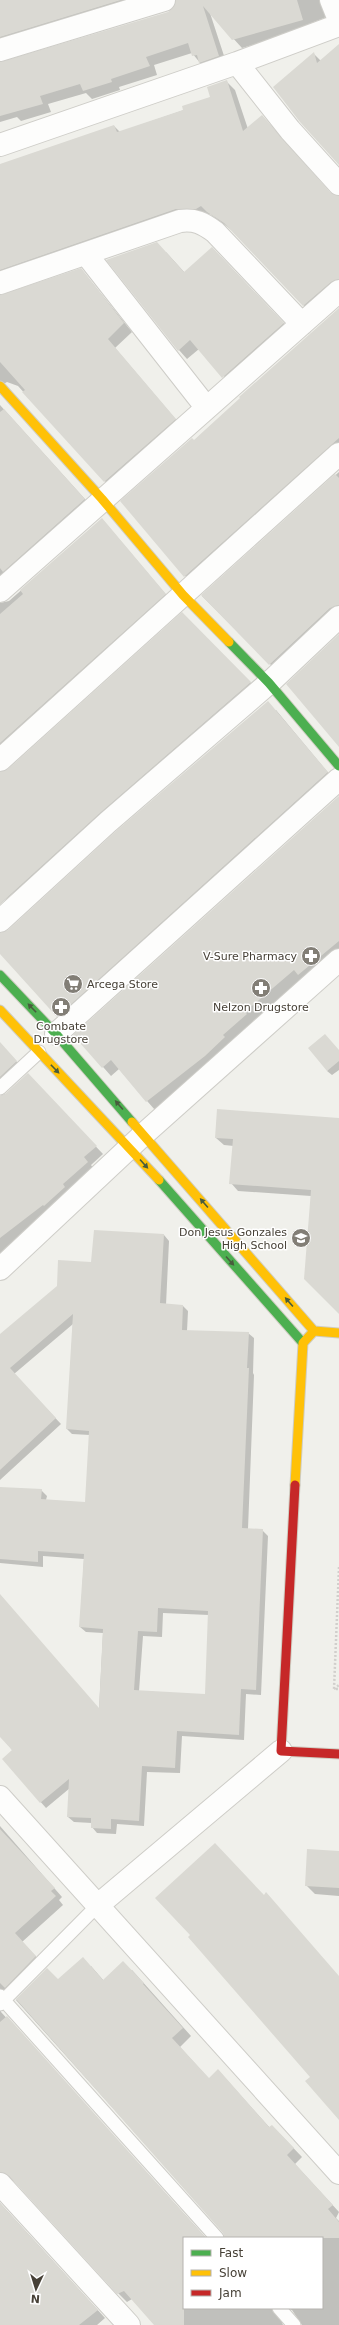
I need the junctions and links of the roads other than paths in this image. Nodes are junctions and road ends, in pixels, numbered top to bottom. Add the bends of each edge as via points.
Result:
1 (164, 0) edge
2 (331, 0) edge
3 (339, 20) edge
4 (339, 25) edge
5 (0, 50) edge
6 (237, 64) junction
7 (0, 145) edge
8 (339, 184) edge
9 (86, 254) junction
10 (0, 283) edge
11 (339, 291) edge
12 (302, 324) junction
13 (0, 386) edge
14 (206, 407) junction
15 (339, 454) edge
16 (102, 499) junction
17 (0, 591) edge
18 (183, 594) junction
19 (339, 617) edge
20 (269, 683) junction
21 (0, 760) edge
22 (339, 766) edge
23 (339, 779) edge
24 (0, 921) edge
25 (339, 960) edge
26 (0, 976) edge
27 (0, 1010) edge
28 (56, 1034) junction
29 (39, 1052) junction
30 (0, 1088) edge
31 (137, 1141) junction
32 (0, 1269) edge
33 (314, 1331) junction
34 (339, 1333) edge
35 (303, 1343) junction
36 (281, 1751) junction
37 (339, 1754) edge
38 (0, 1797) edge
39 (97, 1906) junction
40 (1, 2000) edge
41 (339, 2172) edge
42 (0, 2184) edge
43 (216, 2237) edge
44 (280, 2309) edge
45 (128, 2325) edge
46 (294, 2325) edge

1 - 5 street
2 - 3 street
4 - 6 street
6 - 7 street
6 - 8 street via 290,130
9 - 10 street
9 - 12 street via 180,221 194,220 216,232
9 - 14 street
11 - 12 street
12 - 14 street
13 - 16 street
14 - 16 street
15 - 18 street
16 - 17 street
16 - 18 street
18 - 20 street
18 - 21 street
19 - 20 street
20 - 22 street
20 - 24 street via 108,822
23 - 28 street
25 - 31 street
28 -> 26 street
27 - 29 street
31 -> 28 street
29 - 30 lane
29 -> 31 street
31 - 32 street
33 -> 31 street
31 -> 35 street
33 - 34 street
33 - 35 street
35 - 36 street
36 - 37 street
36 - 39 street
38 - 39 street
39 - 40 lane
39 - 41 street
40 - 43 lane
42 - 45 street
44 - 46 lane

